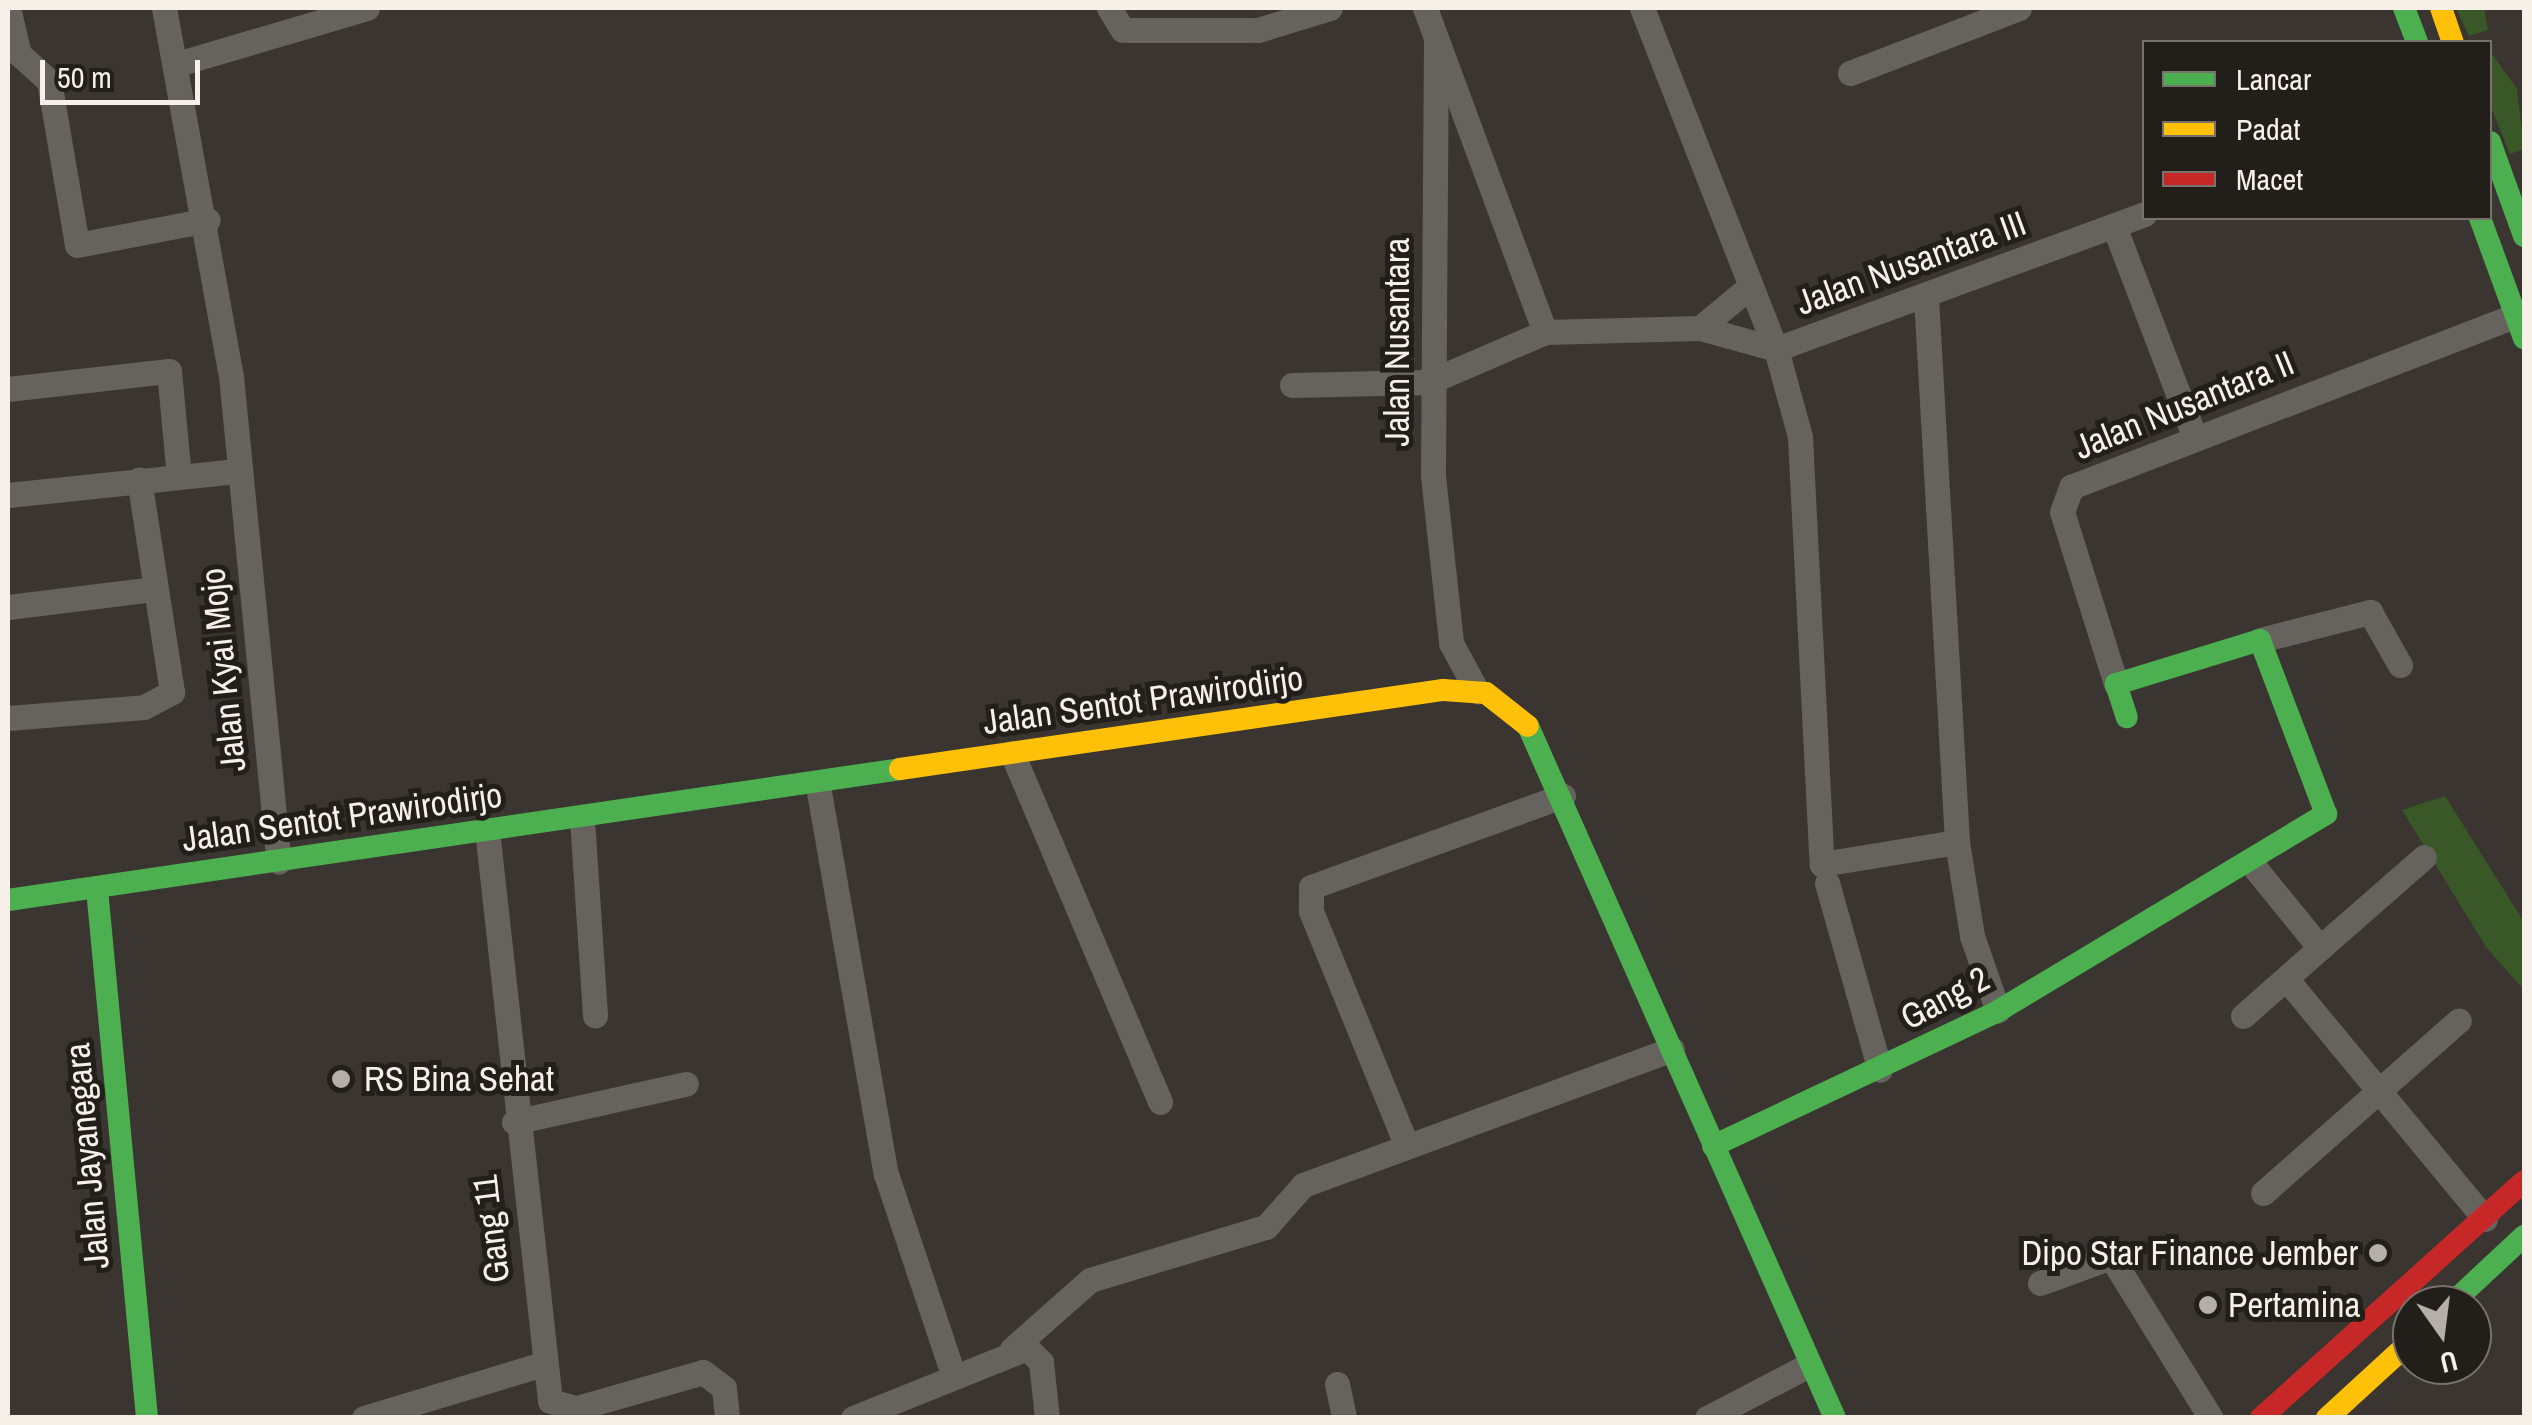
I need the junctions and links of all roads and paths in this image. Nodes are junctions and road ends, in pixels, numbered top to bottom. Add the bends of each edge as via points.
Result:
1 (8, 8) edge
2 (164, 8) edge
3 (367, 8) edge
4 (1109, 8) edge
5 (1330, 8) edge
6 (1426, 8) edge
7 (1642, 8) edge
8 (2019, 8) edge
9 (2404, 8) edge
10 (2441, 8) edge
11 (2416, 40) edge
12 (2451, 40) edge
13 (1436, 41) junction
14 (177, 64) junction
15 (1850, 73) dead end
16 (2492, 148) edge
17 (2142, 215) edge
18 (208, 220) junction
19 (2481, 220) edge
20 (2114, 226) junction
21 (2524, 236) edge
22 (1748, 288) junction
23 (1926, 296) junction
24 (2520, 327) edge
25 (1700, 328) junction
26 (1546, 332) junction
27 (1774, 346) junction
28 (1430, 382) junction
29 (1292, 385) dead end
30 (8, 390) edge
31 (2194, 435) junction
32 (237, 471) junction
33 (179, 477) junction
34 (138, 480) junction
35 (8, 495) edge
36 (155, 589) junction
37 (8, 607) edge
38 (2260, 640) junction
39 (1452, 643) junction
40 (2400, 665) dead end
41 (2116, 684) junction
42 (1443, 690) junction
43 (1477, 691) junction
44 (2126, 716) dead end
45 (13, 721) edge
46 (1012, 753) junction
47 (818, 786) junction
48 (1564, 796) junction
49 (582, 819) junction
50 (487, 830) junction
51 (1958, 842) junction
52 (2424, 857) dead end
53 (279, 862) junction
54 (2251, 863) junction
55 (1827, 884) dead end
56 (97, 889) junction
57 (8, 900) edge
58 (2320, 948) junction
59 (2288, 981) junction
60 (1998, 1011) junction
61 (595, 1016) dead end
62 (2244, 1016) dead end
63 (2459, 1020) dead end
64 (1672, 1049) junction
65 (1880, 1070) junction
66 (686, 1084) dead end
67 (2377, 1093) junction
68 (1160, 1102) dead end
69 (514, 1122) junction
70 (1406, 1144) junction
71 (1713, 1146) junction
72 (2524, 1181) edge
73 (2264, 1193) dead end
74 (2485, 1219) junction
75 (2524, 1238) edge
76 (2040, 1283) dead end
77 (2472, 1285) edge
78 (1012, 1348) junction
79 (2392, 1358) edge
80 (544, 1364) junction
81 (1809, 1365) junction
82 (952, 1371) junction
83 (1337, 1384) dead end
84 (147, 1418) edge
85 (364, 1418) edge
86 (726, 1418) edge
87 (853, 1418) edge
88 (1047, 1418) edge
89 (1344, 1418) edge
90 (1708, 1418) edge
91 (1835, 1418) edge
92 (2211, 1418) edge
93 (2261, 1418) edge
94 (2327, 1418) edge

1 - 18 street via 20,54 49,81 76,245
2 - 14 street, Jalan Kyai Mojo
3 - 14 street
4 - 5 street via 1122,30 1272,28
6 - 13 street
7 - 22 street
8 - 15 street
9 - 11 main road
10 - 12 main road
13 - 26 street
13 - 28 street, Jalan Nusantara
14 - 18 street, Jalan Kyai Mojo
16 - 21 main road
17 - 20 street, Jalan Nusantara III
18 - 32 street, Jalan Kyai Mojo
19 - 24 main road
20 - 23 street, Jalan Nusantara III
20 - 31 street
22 - 25 street
22 - 27 street
23 - 27 street, Jalan Nusantara III
23 - 51 street
24 - 31 street, Jalan Nusantara II
25 - 26 street, Jalan Nusantara III
25 - 27 street, Jalan Nusantara III
26 - 28 street, Jalan Nusantara III
27 - 51 street via 1800,436 1822,864
28 - 29 street, Jalan Nusantara III
28 - 39 street, Jalan Nusantara
30 - 33 street via 170,371
31 - 41 street, Jalan Nusantara II via 2080,480 2064,498
32 - 33 street
32 - 53 street, Jalan Kyai Mojo
33 - 34 street
34 - 35 street
34 - 36 street, Jalan Kyai Mojo
36 - 37 street, Jalan Kyai Mojo
36 - 45 street, Jalan Kyai Mojo via 174,683 155,704
38 - 40 street via 2370,612
38 - 41 main road
38 - 54 main road, Gang 2 via 2329,807 2316,826
39 - 42 street
39 - 43 street
41 - 44 main road
42 - 43 main road, Jalan Sentot Prawirodirjo
42 - 46 main road, Jalan Sentot Prawirodirjo
43 - 48 main road via 1528,724
46 - 47 main road, Jalan Sentot Prawirodirjo
46 - 68 street
47 - 49 main road, Jalan Sentot Prawirodirjo
47 - 82 street via 886,1174
48 - 64 main road
48 - 70 street via 1310,887 1312,911
49 - 50 main road, Jalan Sentot Prawirodirjo
49 - 61 street
50 - 53 main road, Jalan Sentot Prawirodirjo
50 - 69 street, Gang 11
51 - 60 street via 1972,936
52 - 58 street
53 - 56 main road, Jalan Sentot Prawirodirjo
54 - 58 street
54 - 60 main road, Gang 2
55 - 65 street
56 - 57 main road, Jalan Sentot Prawirodirjo
56 - 84 main road, Jalan Jayanegara
58 - 59 street
59 - 62 street
59 - 67 street
60 - 65 main road, Gang 2
63 - 67 street
64 - 70 street
64 - 71 main road
65 - 71 main road, Gang 2
66 - 69 street
67 - 73 street
67 - 74 street
69 - 80 street, Gang 11
70 - 78 street via 1302,1185 1266,1227 1090,1280
71 - 81 main road
72 - 74 main road
74 - 93 main road
75 - 77 main road
76 - 92 street via 2110,1257
78 - 82 street
78 - 88 street via 1037,1353
79 - 94 main road
80 - 85 street
80 - 86 street, Gang 11 via 550,1401 577,1408 716,1375
81 - 90 street
81 - 91 main road
82 - 87 street
83 - 89 street

